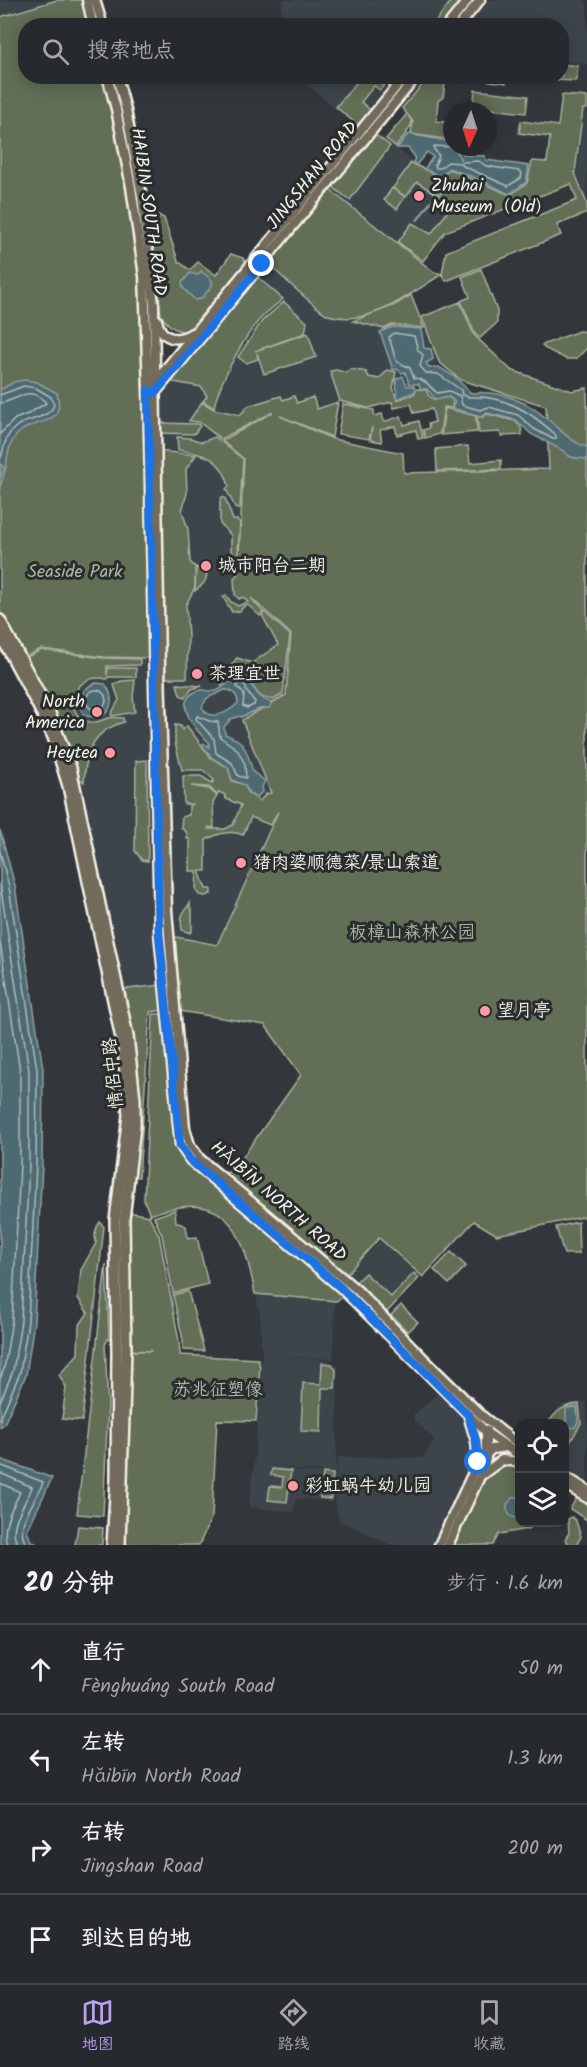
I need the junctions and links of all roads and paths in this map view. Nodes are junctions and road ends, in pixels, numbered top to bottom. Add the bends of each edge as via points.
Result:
1 (87, 0) edge
2 (95, 0) edge
3 (468, 0) edge
4 (480, 0) edge
5 (91, 18) edge
6 (101, 18) edge
7 (453, 18) edge
8 (465, 18) edge
9 (109, 84) edge
10 (119, 84) edge
11 (398, 84) edge
12 (410, 84) edge
13 (154, 305) junction
14 (197, 330) junction
15 (154, 382) junction
16 (152, 392) junction
17 (0, 620) edge
18 (0, 635) edge
19 (468, 1415) junction
20 (481, 1415) junction
21 (487, 1433) junction
22 (515, 1445) edge
23 (504, 1446) junction
24 (515, 1447) edge
25 (486, 1453) junction
26 (515, 1453) edge
27 (478, 1462) junction
28 (515, 1462) edge
29 (480, 1476) junction
30 (569, 1479) edge
31 (569, 1487) edge
32 (587, 1490) edge
33 (587, 1498) edge
34 (112, 1545) edge
35 (120, 1545) edge
36 (439, 1545) edge
37 (447, 1545) edge

1 - 5 main road
2 - 6 main road
3 - 7 main road
4 - 8 main road
9 - 16 main road, HAIBIN SOUTH ROAD via 131,187 144,276
10 - 13 main road, HAIBIN SOUTH ROAD via 142,196
11 - 14 main road, JINGSHAN ROAD
12 - 16 main road, JINGSHAN ROAD
13 - 14 main road via 164,334 175,340
13 - 15 main road, HAIBIN SOUTH ROAD
14 - 15 main road, JINGSHAN ROAD
15 - 16 main road, JINGSHAN ROAD
16 - 19 main road, HǍIBĪN NORTH ROAD via 159,933 180,1145 190,1160 350,1296
16 - 20 main road, HǍIBĪN NORTH ROAD via 167,910 184,1128 200,1159 357,1290
17 - 35 highway, 情侶中路 via 50,713 71,768 128,1036 135,1126 124,1219 126,1350
18 - 34 highway, 情侶中路 via 44,716 61,762 123,1048 128,1114 115,1220 116,1479
19 - 21 main road, HǍIBĪN NORTH ROAD
19 - 27 main road
20 - 21 main road
20 - 22 main road, HǍIBĪN NORTH ROAD
21 - 23 main road, HǍIBĪN NORTH ROAD
21 - 25 main road
23 - 24 main road
23 - 25 main road
23 - 26 main road, HǍIBĪN NORTH ROAD
25 - 27 main road
25 - 29 main road
27 - 36 main road
28 - 29 main road via 502,1460
29 - 37 main road
30 - 32 main road
31 - 33 main road

